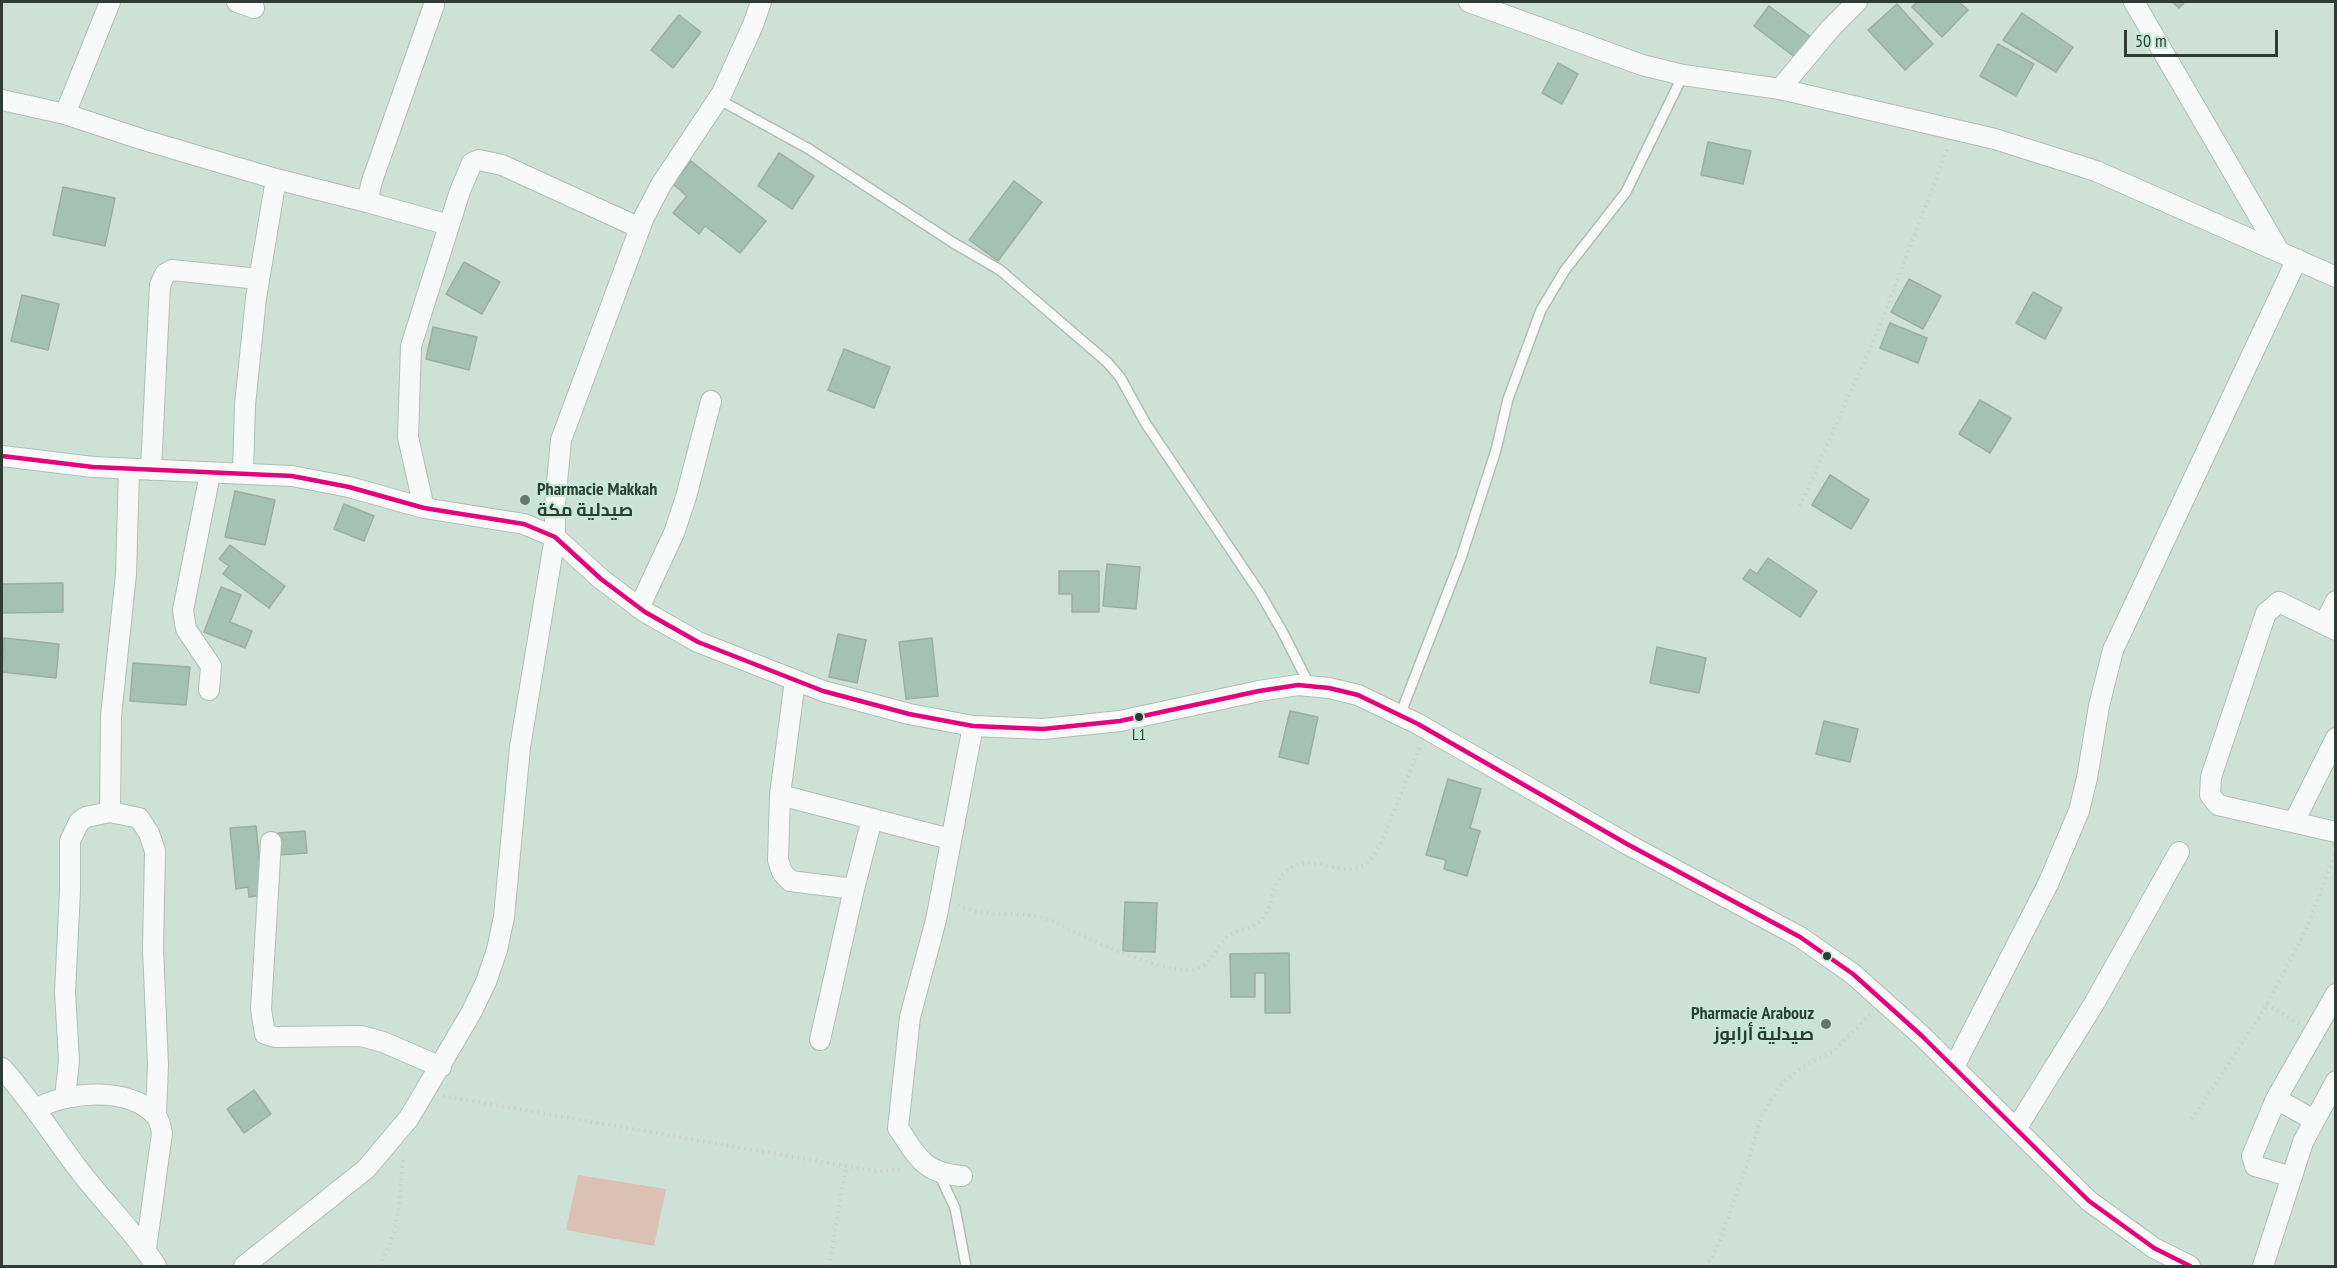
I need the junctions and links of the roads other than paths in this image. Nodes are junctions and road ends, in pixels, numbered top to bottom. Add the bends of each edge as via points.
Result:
1 (110, 2) edge
2 (760, 2) edge
3 (1469, 2) edge
4 (1857, 2) edge
5 (2134, 2) edge
6 (434, 5) dead end
7 (1683, 75) junction
8 (1780, 89) junction
9 (717, 99) junction
10 (2, 100) edge
11 (65, 114) junction
12 (276, 179) junction
13 (367, 202) junction
14 (449, 225) junction
15 (640, 228) junction
16 (2279, 250) junction
17 (2297, 259) junction
18 (2336, 277) edge
19 (259, 279) junction
20 (711, 401) dead end
21 (2, 456) edge
22 (129, 470) junction
23 (151, 470) junction
24 (210, 474) junction
25 (251, 474) junction
26 (424, 508) junction
27 (555, 537) junction
28 (2336, 602) edge
29 (639, 608) junction
30 (2330, 627) edge
31 (795, 680) junction
32 (1310, 686) junction
33 (209, 690) dead end
34 (1400, 715) junction
35 (973, 726) junction
36 (2336, 738) edge
37 (780, 795) junction
38 (110, 812) junction
39 (872, 819) junction
40 (2294, 822) junction
41 (2336, 832) edge
42 (950, 839) junction
43 (271, 842) dead end
44 (2179, 852) dead end
45 (854, 889) junction
46 (2336, 993) edge
47 (820, 1040) dead end
48 (441, 1067) junction
49 (1954, 1067) junction
50 (2, 1068) edge
51 (2336, 1081) edge
52 (65, 1097) junction
53 (2276, 1099) junction
54 (36, 1109) junction
55 (156, 1115) junction
56 (2314, 1120) junction
57 (2016, 1130) junction
58 (931, 1168) junction
59 (962, 1176) dead end
60 (2292, 1177) junction
61 (146, 1249) junction
62 (264, 1259) edge
63 (156, 1266) edge
64 (244, 1266) edge
65 (966, 1266) edge
66 (2190, 1266) edge
67 (2263, 1266) edge

1 - 11 street
2 - 9 street via 746,41
3 - 7 street via 1642,65
4 - 8 street
5 - 16 street
6 - 13 street
7 - 8 street
7 - 34 lane via 1626,192 1565,270 1541,310 1508,399 1461,558
8 - 16 street via 1995,139 2096,171
9 - 15 street via 651,201
9 - 32 lane via 808,149 1000,270 1107,362 1260,593
10 - 11 street
11 - 12 street
12 - 13 street
12 - 19 street
13 - 14 street
14 - 15 street via 467,173 472,163 479,160 502,165
14 - 26 street via 411,346 408,437
15 - 27 street via 561,440
16 - 17 street
17 - 18 street
17 - 49 street via 2113,650 2079,811 2039,903
19 - 23 street via 172,270 165,274 160,285
19 - 25 street via 245,405
20 - 29 street via 680,515
21 - 22 street
22 - 23 street
22 - 38 street via 126,574 111,716
23 - 24 street
24 - 25 street
24 - 33 street via 183,610 186,629 211,666
25 - 26 street via 292,476 349,487
26 - 27 street via 524,524
27 - 29 street
27 - 48 street via 520,747 498,950 471,1013
28 - 30 street
29 - 31 street via 698,642
30 - 40 street via 2279,602 2266,614 2211,777 2210,795 2218,805
31 - 35 street via 909,714
31 - 37 street
32 - 34 street via 1358,695
32 - 35 street via 1259,691 1120,721 1043,729
34 - 49 street via 1800,937 1853,974
35 - 42 street
36 - 40 street
37 - 39 street
37 - 45 street via 778,860 782,872 790,881
38 - 52 street via 79,822 70,841 65,992 69,1061
38 - 55 street via 139,818 155,851
39 - 42 street
39 - 45 street
40 - 41 street
42 - 58 street via 944,882 910,1017 898,1128
43 - 48 street via 261,1009 265,1034 361,1036
44 - 57 street via 2095,1002
45 - 47 street
46 - 53 street
48 - 62 street via 409,1118 366,1169
49 - 57 street
50 - 54 street
51 - 56 street
52 - 54 street
52 - 55 street via 122,1096
53 - 56 street
53 - 60 street via 2252,1155 2253,1161 2255,1166
54 - 61 street via 79,1171
55 - 61 street via 162,1133
56 - 60 street
57 - 66 street via 2089,1200 2154,1248
58 - 59 street via 945,1175
58 - 65 lane via 955,1208
60 - 67 street
61 - 63 street
62 - 64 street

